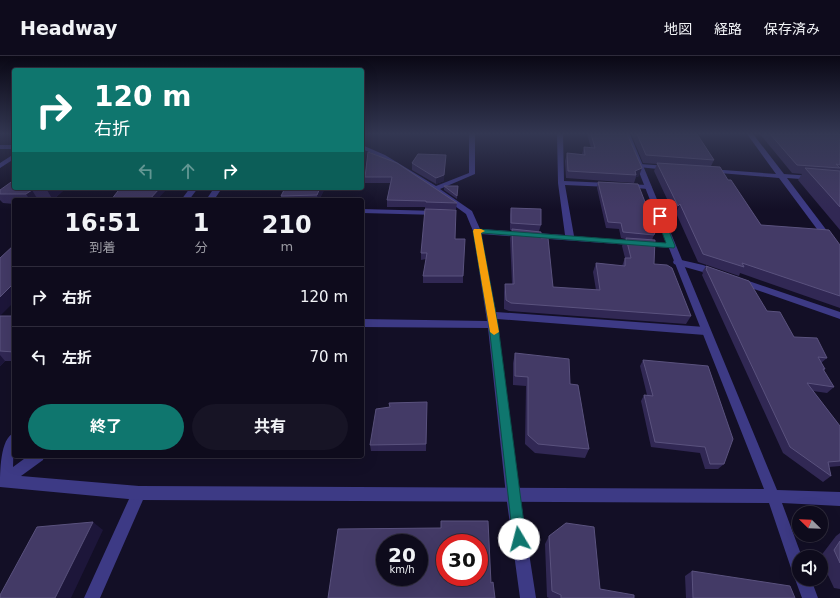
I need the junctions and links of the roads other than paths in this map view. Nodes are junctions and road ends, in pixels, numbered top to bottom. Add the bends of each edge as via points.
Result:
1 (9, 159) edge
2 (388, 159) edge
3 (472, 159) edge
4 (561, 159) edge
5 (637, 159) edge
6 (769, 159) edge
7 (0, 166) edge
8 (640, 166) junction
9 (673, 168) edge
10 (704, 170) edge
11 (781, 176) junction
12 (840, 180) edge
13 (561, 182) junction
14 (648, 187) junction
15 (436, 188) junction
16 (364, 211) edge
17 (469, 213) junction
18 (477, 231) junction
19 (570, 239) junction
20 (671, 246) junction
21 (840, 254) edge
22 (678, 262) junction
23 (840, 316) edge
24 (493, 320) junction
25 (364, 323) edge
26 (705, 331) junction
27 (12, 441) edge
28 (35, 458) edge
29 (2, 481) edge
30 (139, 493) junction
31 (513, 495) junction
32 (773, 496) junction
33 (840, 499) edge
34 (792, 550) edge
35 (806, 586) edge
36 (92, 598) edge
37 (528, 598) edge
38 (810, 598) edge

1 - 7 street
2 - 15 street
3 - 15 street via 472,174
4 - 13 street
5 - 8 street
6 - 11 street
8 - 9 street
8 - 14 street
10 - 11 street
11 - 12 street
11 - 21 street
13 - 14 street
13 - 19 street
14 - 20 street
15 - 17 street
16 - 17 street
17 - 18 street
18 - 19 street
18 - 24 street
19 - 20 street
20 - 22 street
22 - 23 street via 700,267
22 - 26 street
24 - 25 street
24 - 26 street
24 - 31 street
26 - 32 street
27 - 29 street
28 - 29 street
29 - 30 street
30 - 31 street
30 - 36 street
31 - 32 street
31 - 37 street
32 - 33 street
32 - 34 street
35 - 38 street

